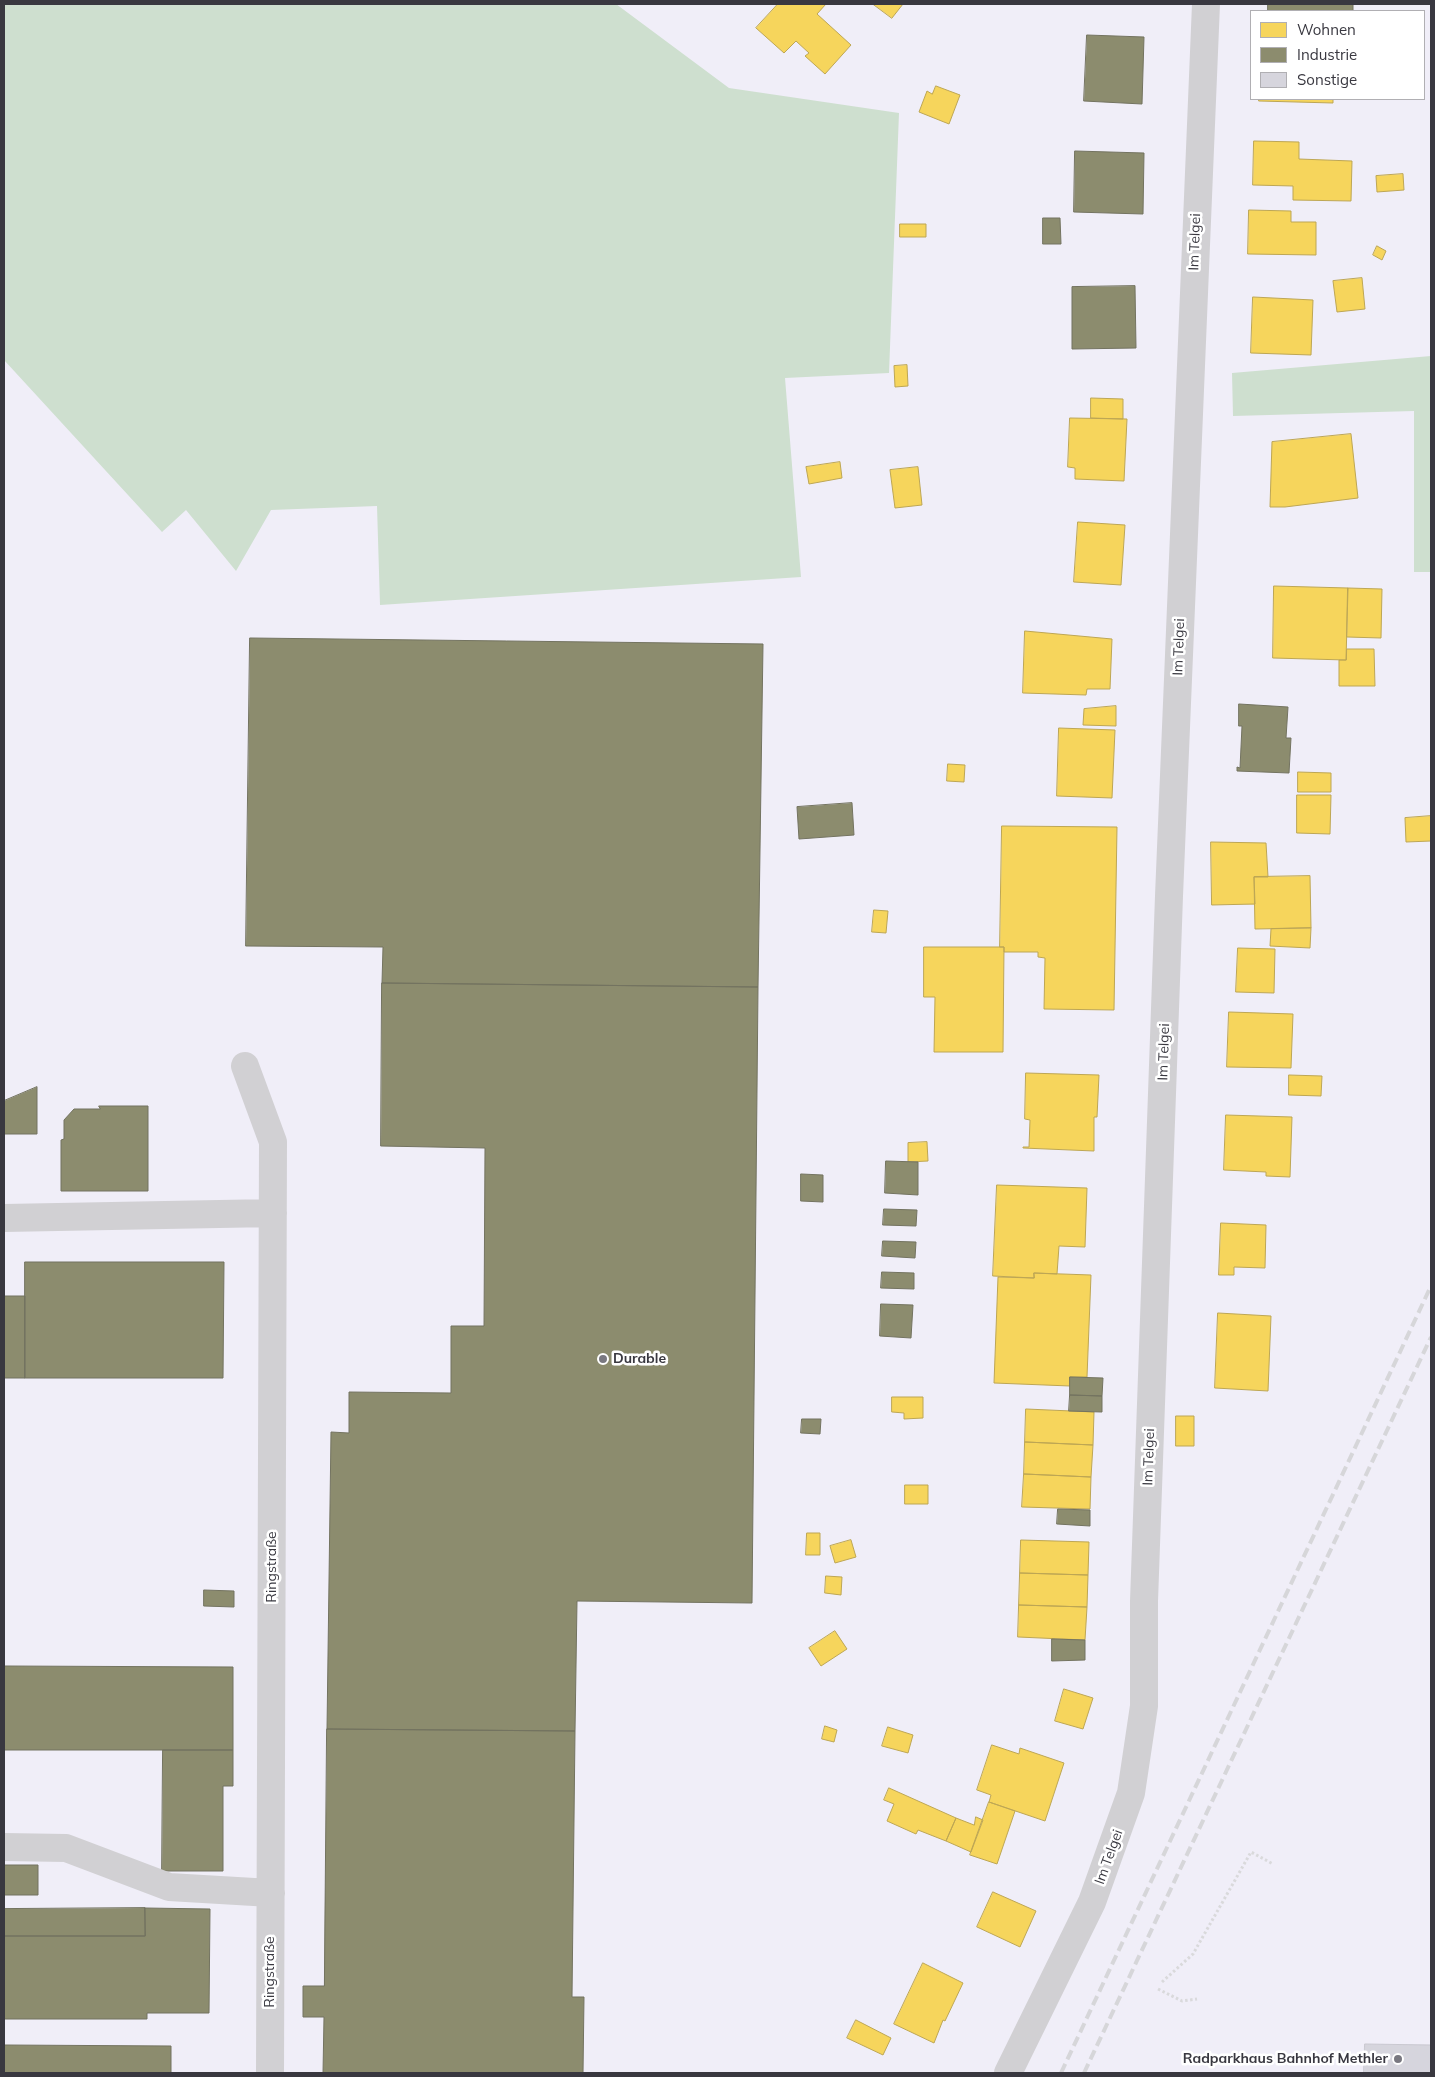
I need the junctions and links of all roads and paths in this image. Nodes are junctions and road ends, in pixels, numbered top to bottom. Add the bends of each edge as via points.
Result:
1 (1206, 4) edge
2 (245, 1066) dead end
3 (273, 1213) junction
4 (4, 1218) edge
5 (4, 1847) edge
6 (1272, 1864) dead end
7 (271, 1893) junction
8 (1162, 1982) dead end
9 (1158, 1989) dead end
10 (1197, 1999) dead end
11 (269, 2073) edge
12 (1008, 2073) edge

1 - 12 street, Im Telgei via 1168,926 1144,1601 1144,1706 1131,1793 1092,1902
2 - 3 street, Ringstraße via 273,1142
3 - 4 street
3 - 7 street, Ringstraße
5 - 7 street via 66,1848 169,1887
6 - 8 path via 1251,1852 1193,1954
7 - 11 street, Ringstraße
9 - 10 path via 1182,2001

